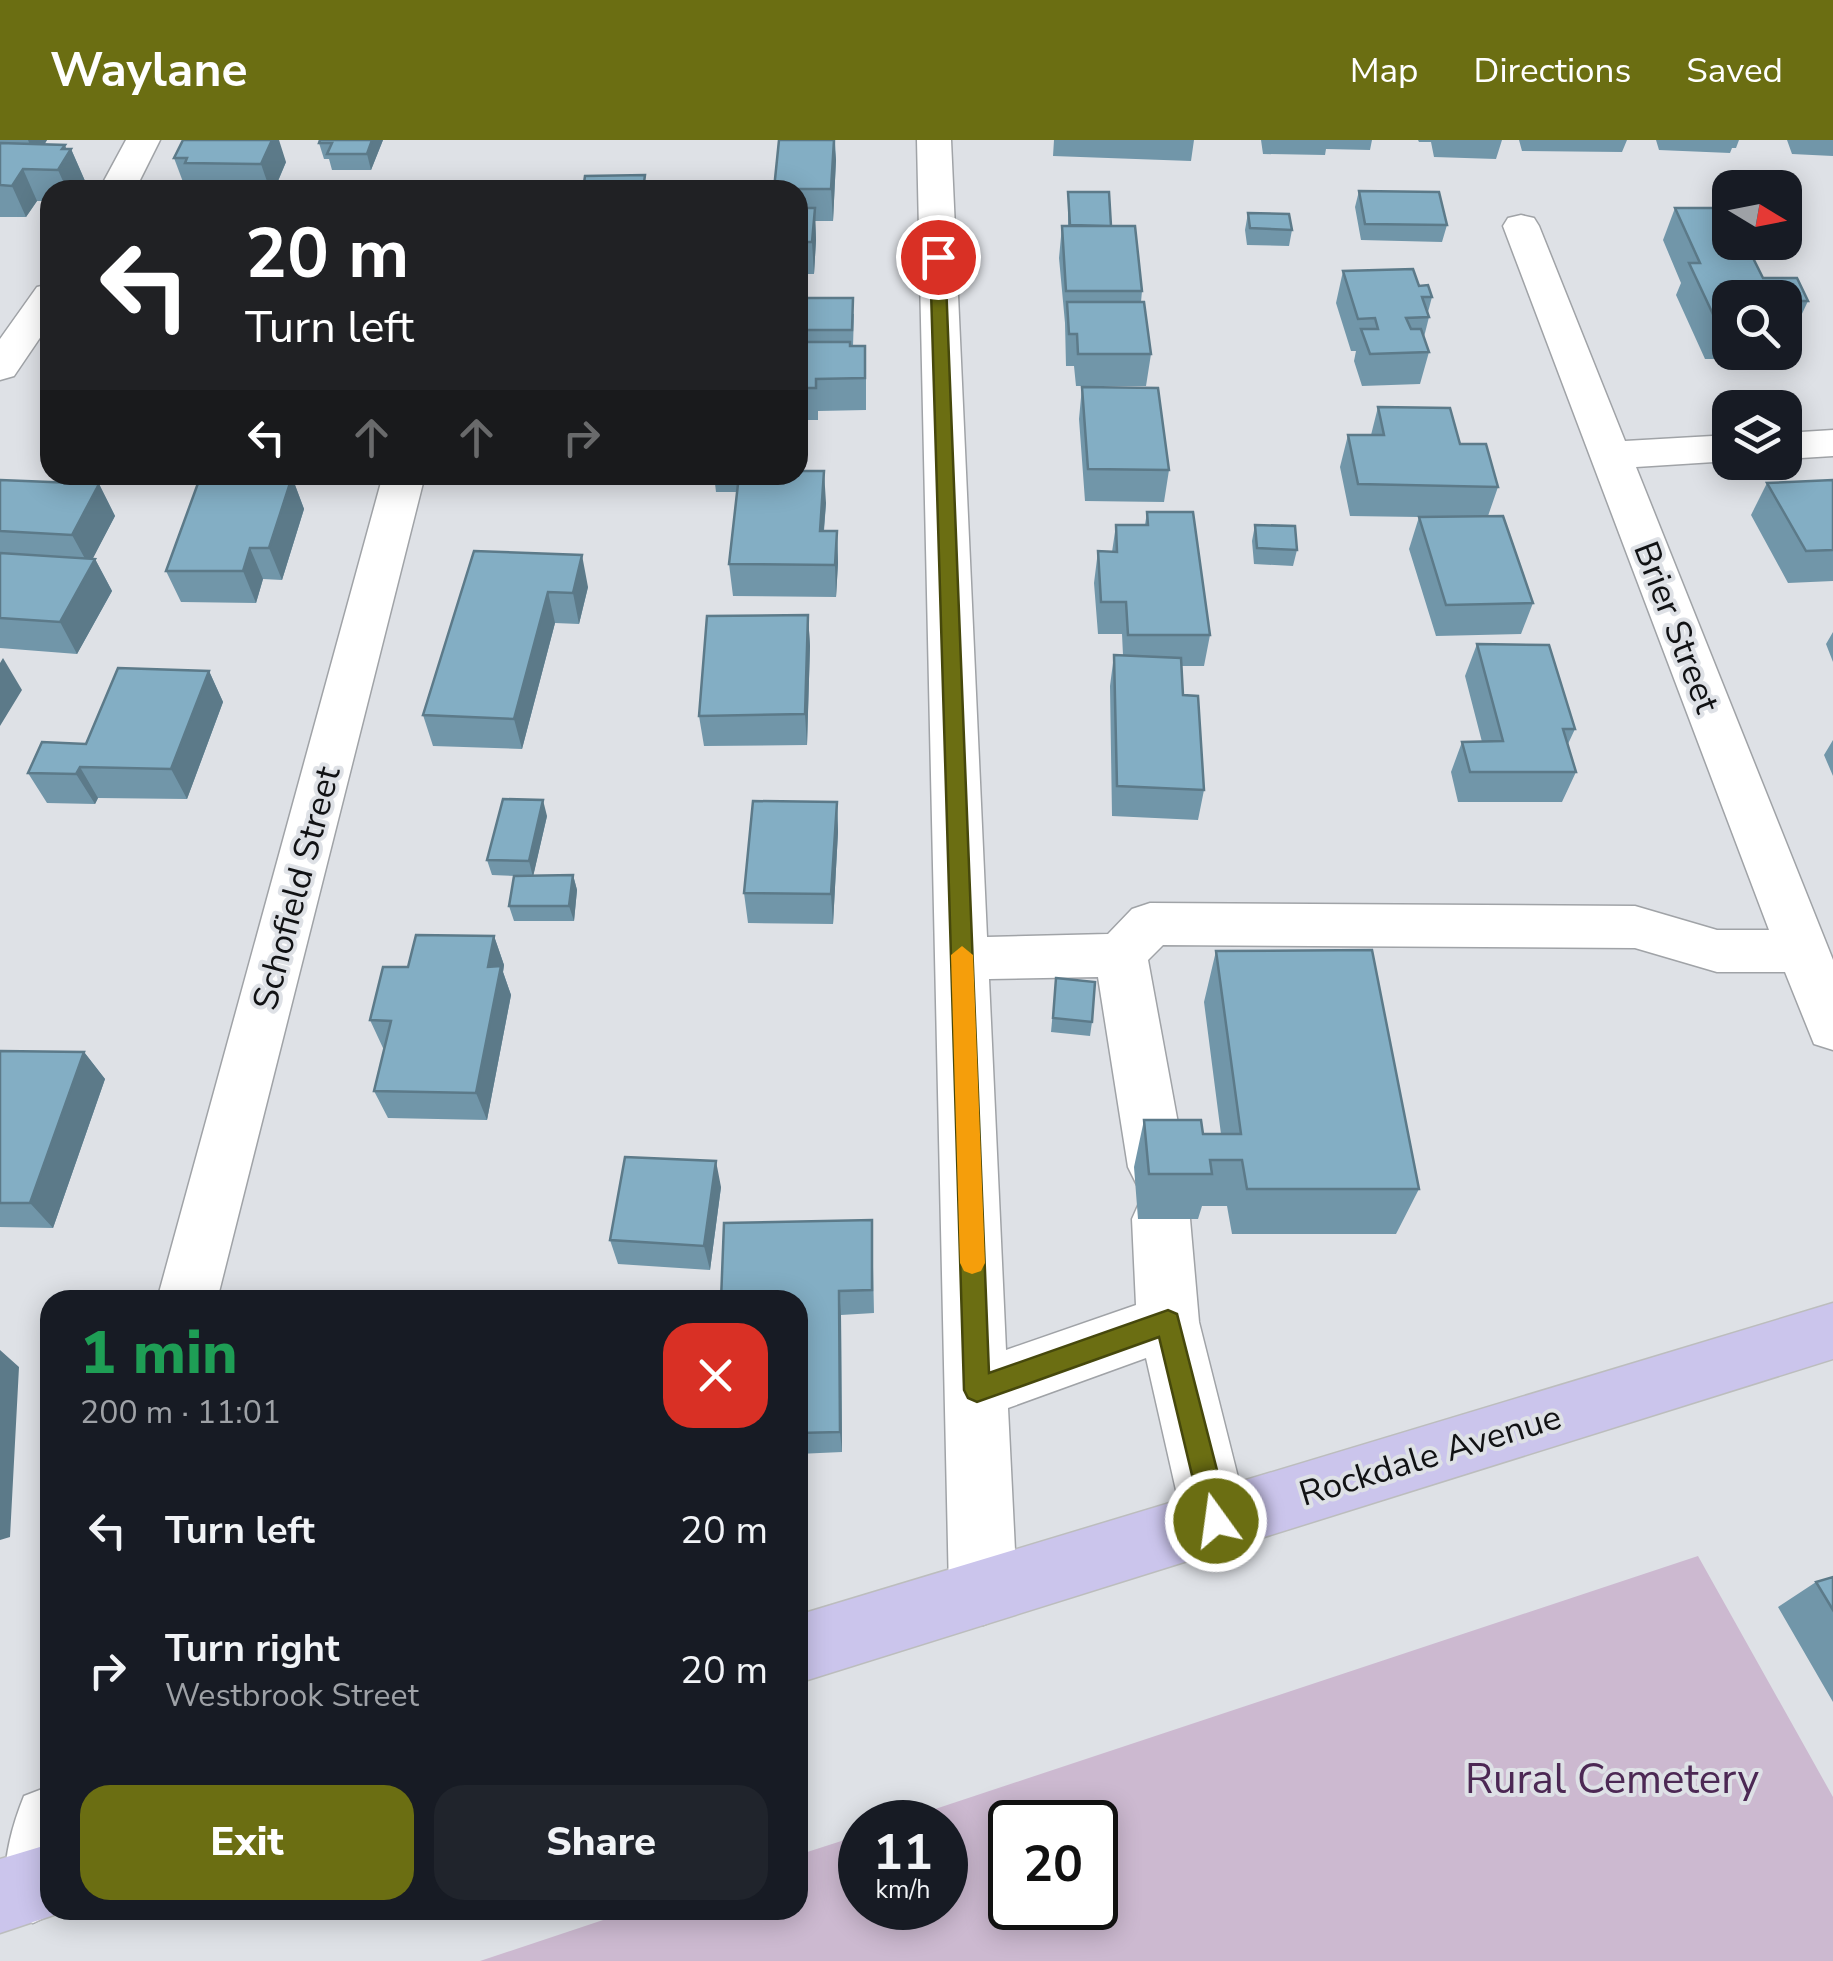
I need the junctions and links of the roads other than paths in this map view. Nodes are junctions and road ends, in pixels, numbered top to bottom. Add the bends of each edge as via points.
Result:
1 (143, 140) edge
2 (934, 140) edge
3 (122, 180) edge
4 (1521, 226) dead end
5 (40, 310) edge
6 (0, 368) edge
7 (1833, 443) edge
8 (1802, 445) edge
9 (1712, 449) edge
10 (1610, 455) junction
11 (401, 485) edge
12 (1804, 951) junction
13 (1120, 956) junction
14 (962, 959) junction
15 (1833, 1028) edge
16 (190, 1290) edge
17 (1168, 1322) junction
18 (1833, 1332) edge
19 (977, 1390) junction
20 (1216, 1521) junction
21 (983, 1592) junction
22 (808, 1646) edge

1 - 3 street
2 - 14 street
4 - 10 street, Brier Street
5 - 6 street
7 - 8 street
9 - 10 street
10 - 12 street, Brier Street
11 - 16 street, Schofield Street
12 - 13 street via 1717,950 1635,927 1150,924
12 - 15 street, Brier Street
13 - 14 street
13 - 17 street via 1159,1193
14 - 19 street
17 - 19 street
17 - 20 street
18 - 20 main road, Rockdale Avenue
19 - 21 street
20 - 21 main road, Rockdale Avenue
21 - 22 main road, Rockdale Avenue

